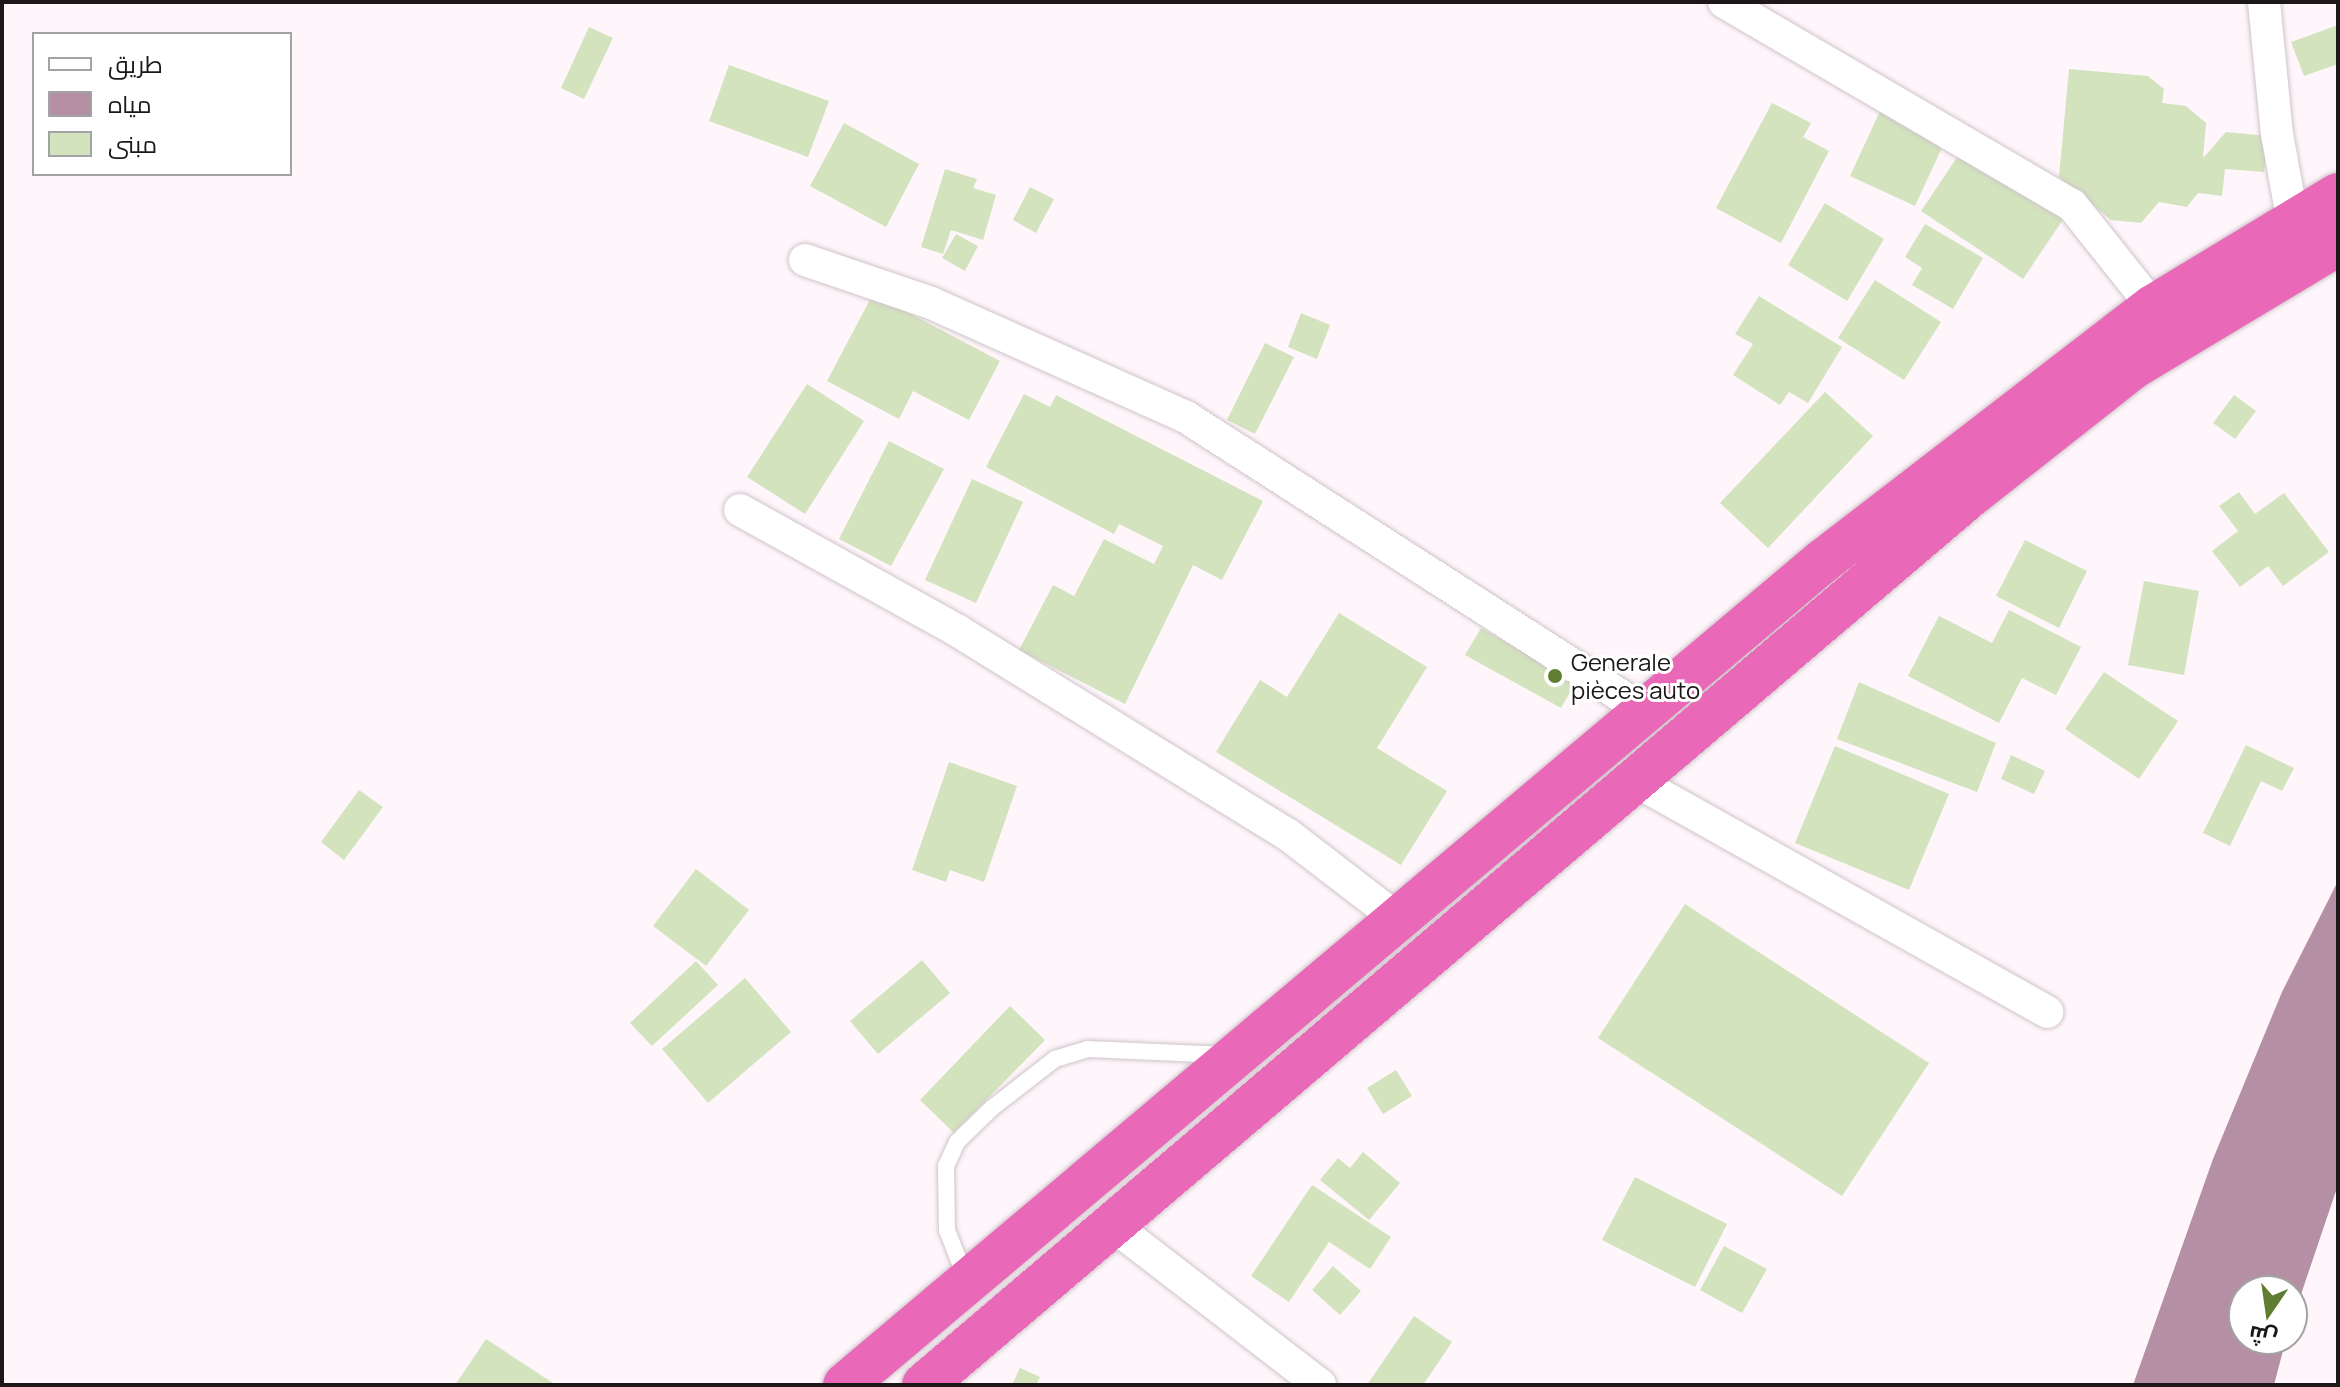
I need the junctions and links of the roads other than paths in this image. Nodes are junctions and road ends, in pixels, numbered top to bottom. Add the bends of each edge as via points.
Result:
1 (1724, 2) edge
2 (2264, 2) edge
3 (2338, 195) edge
4 (2293, 222) junction
5 (2338, 244) edge
6 (805, 260) dead end
7 (2153, 307) junction
8 (740, 510) dead end
9 (1646, 712) junction
10 (1634, 780) junction
11 (1399, 920) junction
12 (2047, 1012) dead end
13 (1235, 1055) junction
14 (1115, 1227) junction
15 (967, 1281) junction
16 (845, 1385) edge
17 (924, 1385) edge
18 (1320, 1385) edge

1 - 7 street via 2072,205
2 - 4 street via 2277,134
3 - 4 highway
4 - 7 highway
5 - 10 highway via 2133,367 1973,493
6 - 9 street via 931,303 1186,417
7 - 9 highway via 1835,552
8 - 11 street via 958,631 1274,826
9 - 11 highway
10 - 12 street
10 - 14 highway
11 - 13 highway
13 - 15 highway
13 - 15 lane via 1087,1049 1055,1059 992,1108 957,1142 946,1166 947,1230
14 - 17 highway
14 - 18 street
15 - 16 highway

